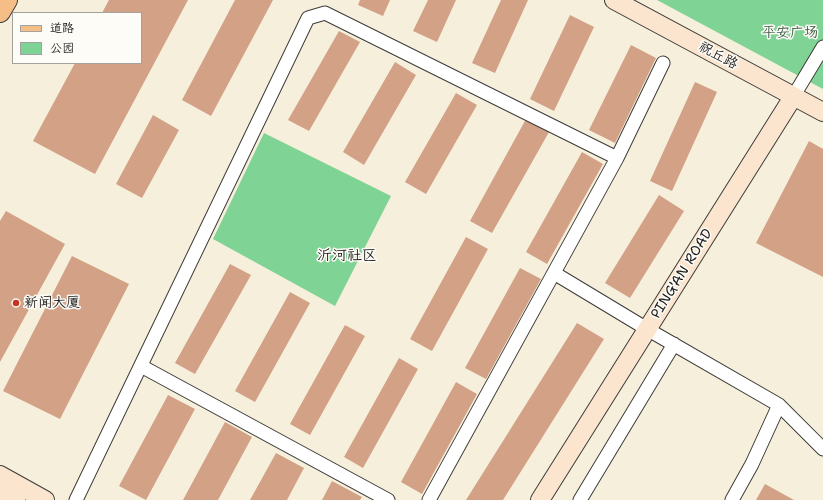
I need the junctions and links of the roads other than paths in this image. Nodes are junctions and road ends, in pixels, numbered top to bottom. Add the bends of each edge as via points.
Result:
1 (7, 0) edge
2 (614, 0) edge
3 (0, 12) edge
4 (823, 47) edge
5 (663, 63) dead end
6 (793, 96) junction
7 (823, 112) edge
8 (617, 158) junction
9 (554, 273) junction
10 (647, 329) junction
11 (674, 344) junction
12 (141, 366) junction
13 (779, 405) junction
14 (823, 449) edge
15 (0, 475) edge
16 (0, 491) edge
17 (16, 500) edge
18 (45, 500) edge
19 (76, 500) edge
20 (388, 500) edge
21 (429, 500) edge
22 (540, 500) edge
23 (580, 500) edge
24 (732, 500) edge

1 - 3 main road
2 - 6 main road, 祝丘路
4 - 6 street, PING'AN ROAD
5 - 8 street
6 - 7 main road, 祝丘路
6 - 10 main road, PING'AN ROAD
8 - 9 street
8 - 12 street via 325,13 308,18
9 - 10 street
9 - 21 street
10 - 11 street
10 - 22 main road, PING'AN ROAD
11 - 13 street
11 - 23 street
12 - 19 street
12 - 20 street
13 - 14 street
13 - 24 street
15 - 18 main road
16 - 17 main road

